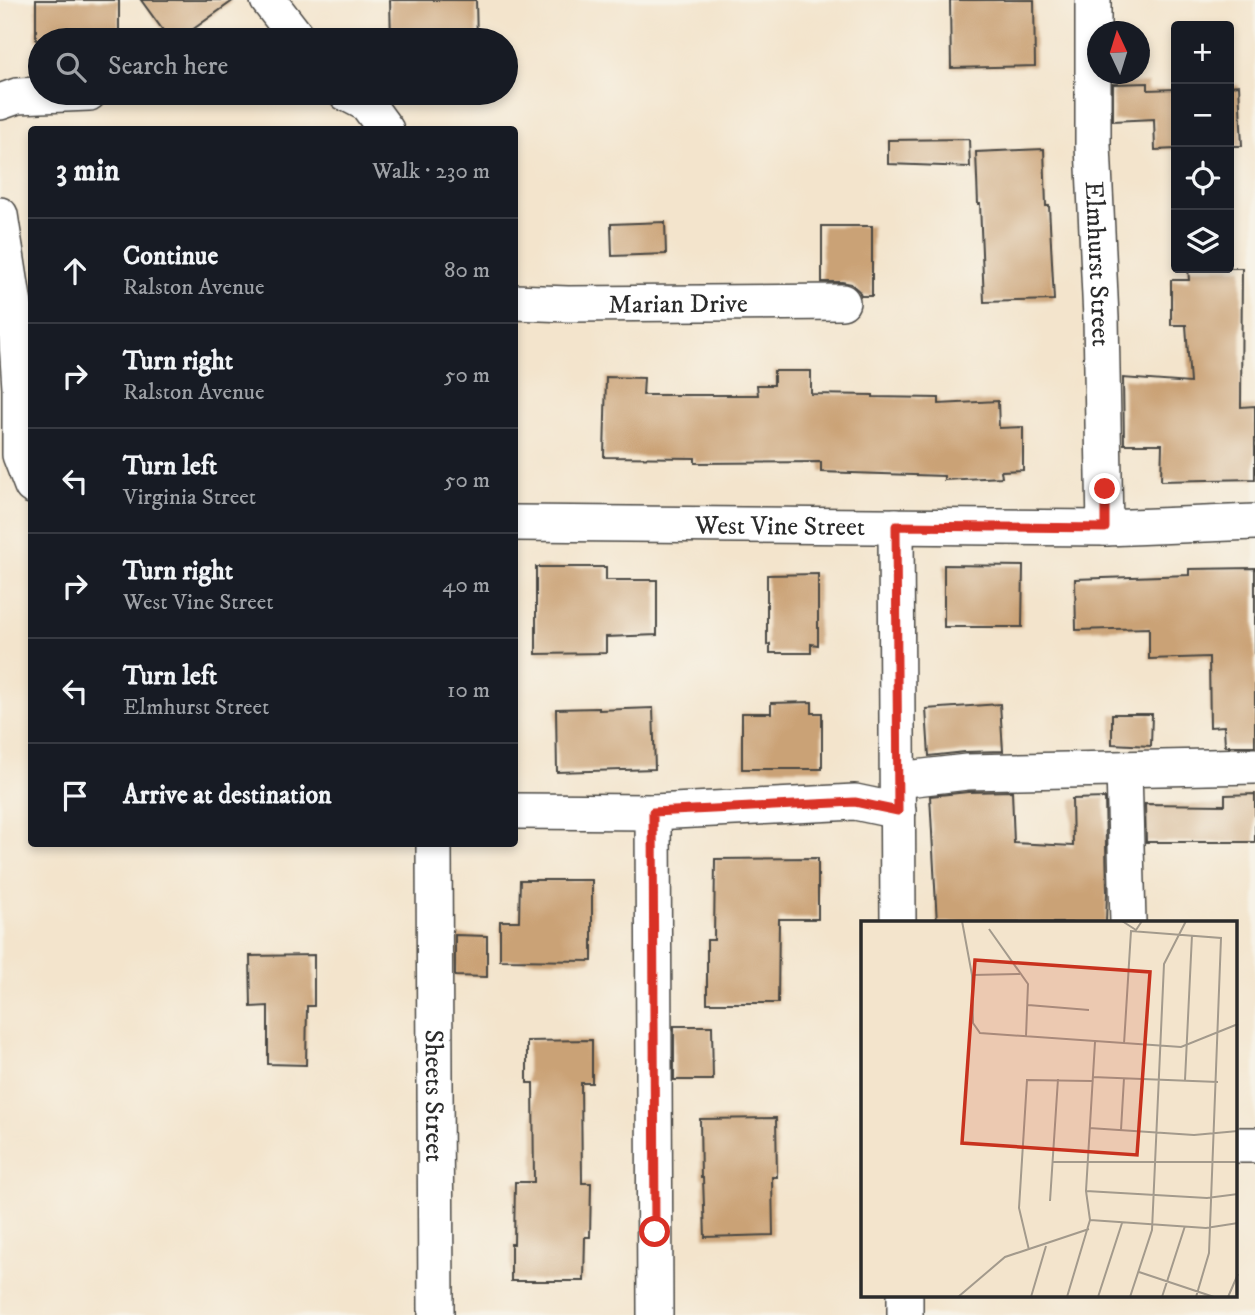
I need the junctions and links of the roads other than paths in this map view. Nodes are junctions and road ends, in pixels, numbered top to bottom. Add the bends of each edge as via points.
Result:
1 (268, 0) edge
2 (1093, 0) edge
3 (290, 28) edge
4 (28, 96) edge
5 (0, 102) edge
6 (368, 105) edge
7 (383, 126) edge
8 (0, 215) edge
9 (518, 302) edge
10 (842, 302) dead end
11 (28, 476) edge
12 (1255, 522) edge
13 (518, 523) edge
14 (896, 526) junction
15 (1105, 528) junction
16 (1255, 766) edge
17 (1125, 769) junction
18 (898, 795) junction
19 (518, 811) edge
20 (653, 812) junction
21 (434, 847) edge
22 (898, 921) edge
23 (1128, 921) edge
24 (436, 1315) edge
25 (655, 1315) edge

1 - 3 street
2 - 15 street, Elmhurst Street
4 - 5 street
6 - 7 street
8 - 11 street via 15,311 20,455
9 - 10 street, Marian Drive
12 - 15 street, West Vine Street
13 - 14 street, West Vine Street
14 - 15 street, West Vine Street
14 - 18 street
16 - 17 street
17 - 18 street via 967,772
17 - 23 street
18 - 20 street via 855,802
18 - 22 street
19 - 20 street
20 - 25 street
21 - 24 street, Sheets Street

